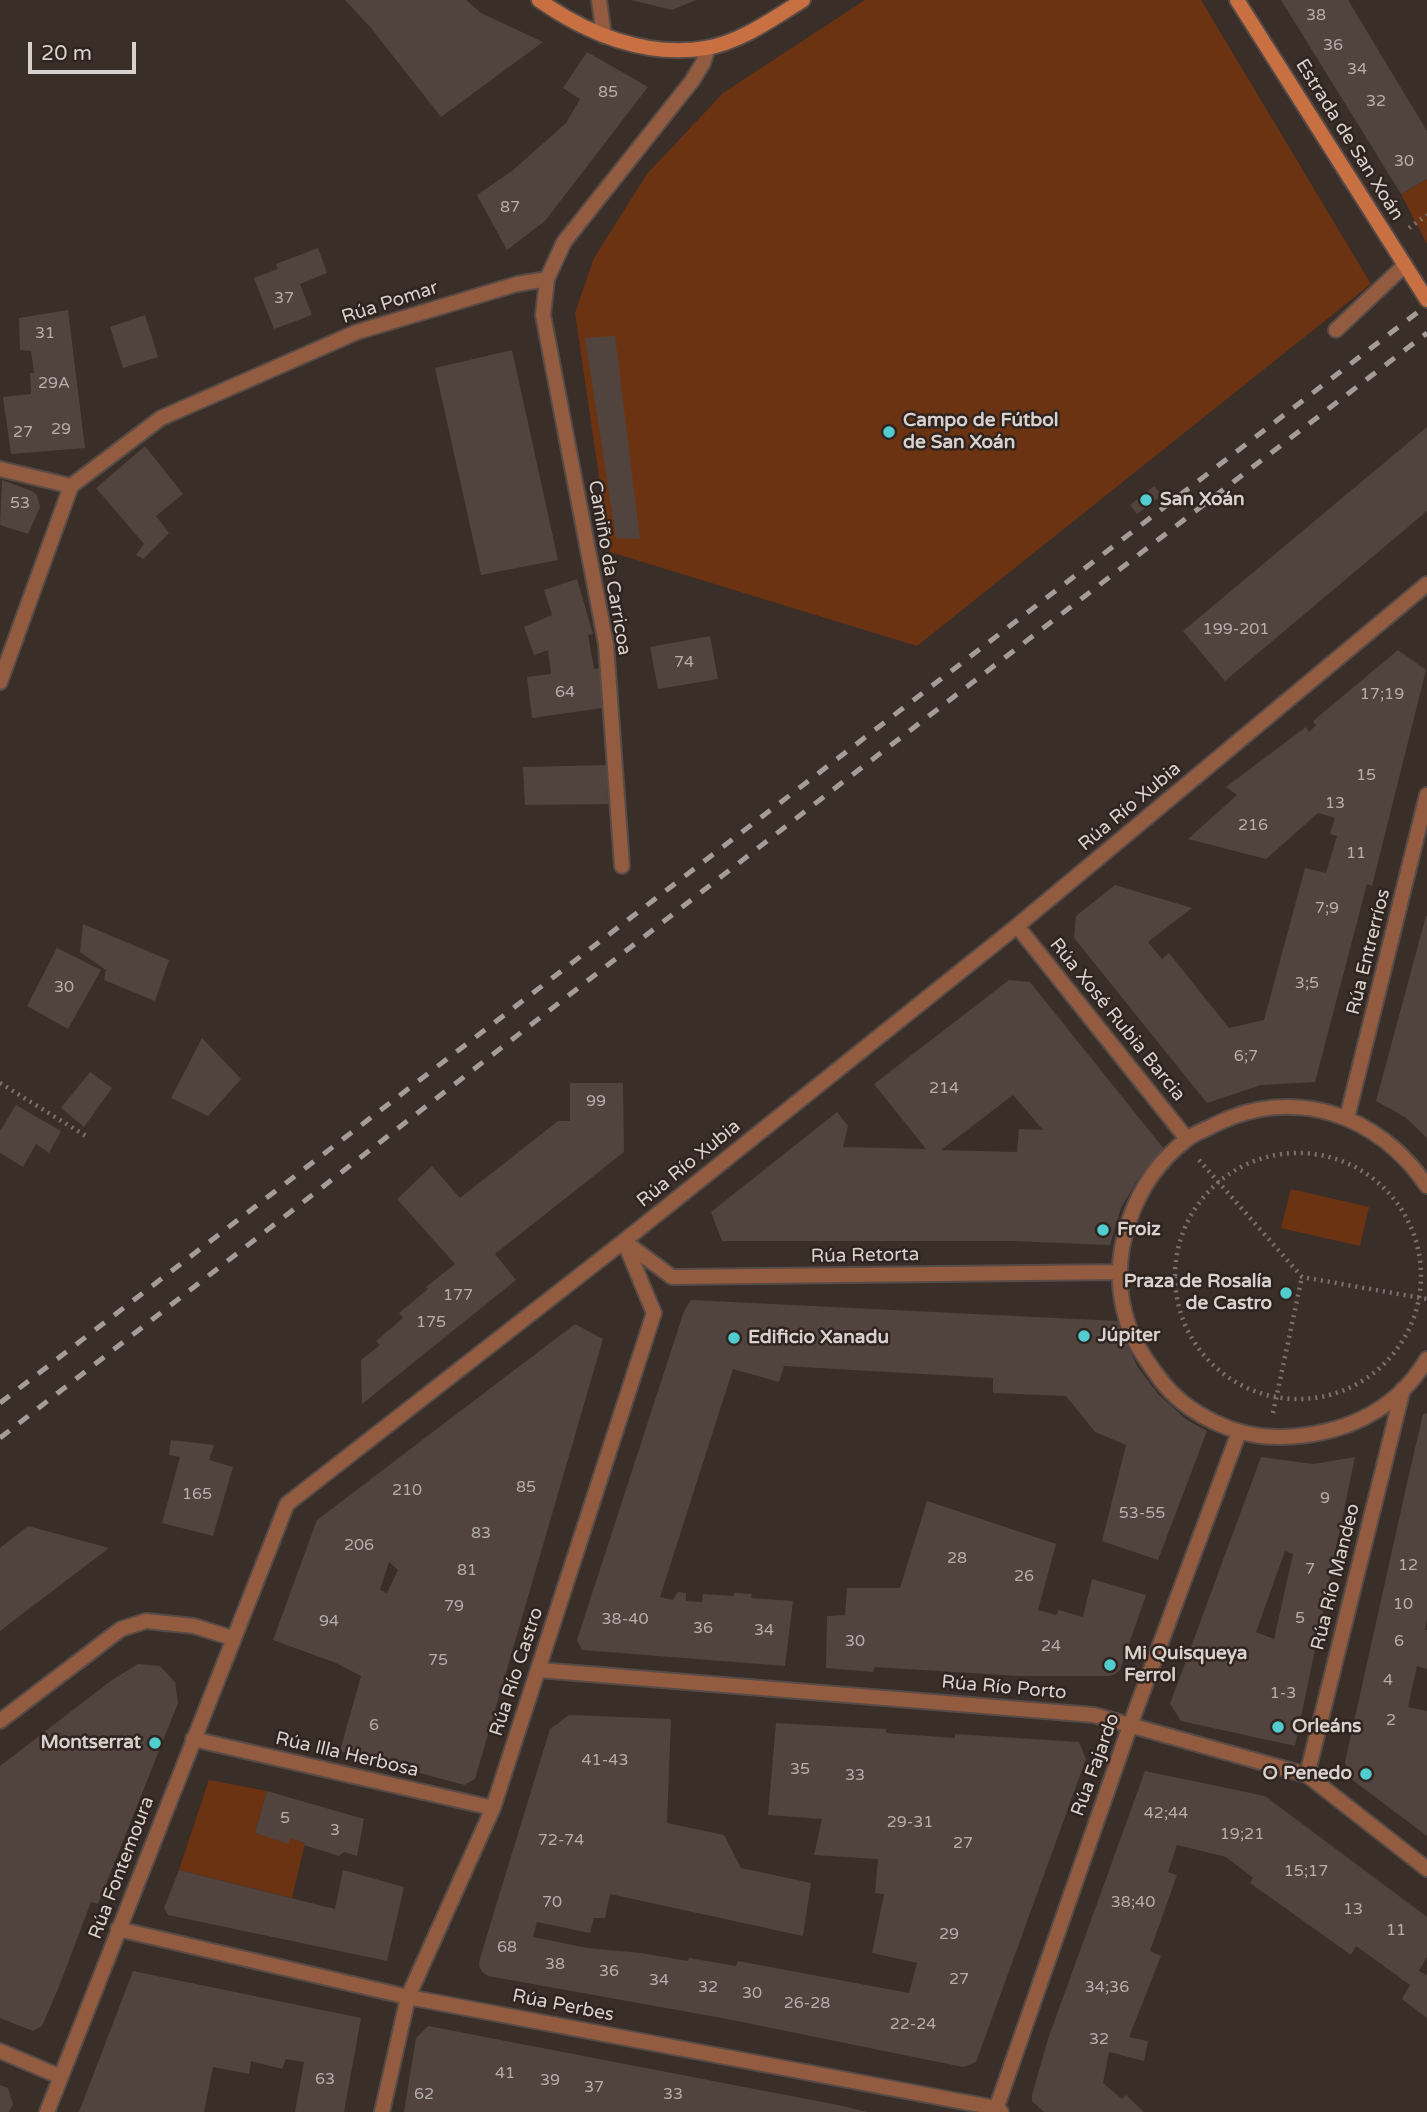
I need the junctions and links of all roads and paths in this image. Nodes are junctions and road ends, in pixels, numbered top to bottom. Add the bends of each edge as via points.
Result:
1 (539, 0) edge
2 (599, 0) edge
3 (803, 0) edge
4 (1237, 0) edge
5 (604, 36) junction
6 (708, 48) junction
7 (1427, 215) edge
8 (1409, 228) dead end
9 (1405, 265) junction
10 (547, 279) junction
11 (1427, 300) edge
12 (1336, 330) dead end
13 (0, 468) edge
14 (71, 486) junction
15 (1427, 584) edge
16 (0, 682) edge
17 (1427, 795) edge
18 (622, 866) dead end
19 (1017, 926) junction
20 (0, 1083) edge
21 (1347, 1118) junction
22 (86, 1136) dead end
23 (1187, 1139) junction
24 (1198, 1159) dead end
25 (1218, 1182) junction
26 (1427, 1186) edge
27 (624, 1241) junction
28 (1119, 1272) junction
29 (1301, 1277) junction
30 (1420, 1298) junction
31 (1427, 1299) edge
32 (1426, 1362) edge
33 (1403, 1390) junction
34 (1275, 1398) junction
35 (1271, 1420) dead end
36 (1239, 1432) junction
37 (232, 1638) junction
38 (538, 1670) junction
39 (0, 1721) edge
40 (1131, 1723) junction
41 (193, 1739) junction
42 (1307, 1775) junction
43 (492, 1808) junction
44 (1427, 1869) edge
45 (118, 1928) junction
46 (408, 1997) junction
47 (0, 2051) edge
48 (61, 2077) junction
49 (997, 2111) edge
50 (47, 2112) edge
51 (382, 2112) edge

1 - 5 street
2 - 5 street
3 - 6 street via 733,40
4 - 9 street, Estrada de San Xoán
5 - 6 street via 647,48
6 - 10 street via 692,81 564,242
7 - 8 path
9 - 11 street, Estrada de San Xoán
9 - 12 street
10 - 14 street, Rúa Pomar via 357,332 160,418
10 - 18 street, Camiño da Carricoa via 543,314 606,644
13 - 14 street
14 - 16 street
15 - 19 street, Rúa Río Xubia
17 - 21 street, Rúa Entrerríos
19 - 23 street, Rúa Xosé Rubia Barcia
19 - 27 street, Rúa Río Xubia
20 - 22 path
21 - 23 street via 1292,1106 1237,1114
21 - 26 street via 1382,1136 1412,1163
23 - 28 street via 1151,1175 1128,1221
24 - 25 path
25 - 29 path
25 - 30 path via 1259,1159 1301,1152 1343,1160 1379,1182 1406,1215 1420,1255
25 - 34 path via 1193,1211 1178,1248 1175,1287 1185,1325 1206,1358 1236,1383
27 - 28 street, Rúa Retorta via 672,1278
27 - 37 street, Rúa Río Xubia via 287,1504
27 - 38 street, Rúa Río Castro via 654,1312
28 - 36 street via 1125,1314 1141,1354 1160,1380 1200,1415
29 - 30 path
29 - 34 path
30 - 31 path
30 - 34 path via 1407,1335 1383,1366 1350,1388 1312,1398
32 - 33 street
33 - 36 street via 1376,1412 1344,1428 1310,1437 1266,1438
33 - 42 street, Rúa Río Mandeo
34 - 35 path
36 - 40 street, Rúa Fajardo
37 - 39 street via 194,1626 146,1621 121,1629
37 - 41 street, Rúa Fontemoura
38 - 40 street, Rúa Río Porto via 1082,1713
38 - 43 street, Rúa Río Castro
40 - 42 street, Rúa Río Porto
40 - 49 street, Rúa Fajardo
41 - 43 street, Rúa Illa Herbosa
41 - 45 street, Rúa Fontemoura
42 - 44 street, Rúa Río Porto
43 - 46 street, Rúa Río Castro
45 - 46 street, Rúa Perbes
45 - 48 street, Rúa Fontemoura
46 - 49 street, Rúa Perbes
46 - 51 street, Rúa Río Castro
47 - 48 street
48 - 50 street, Rúa Fontemoura

